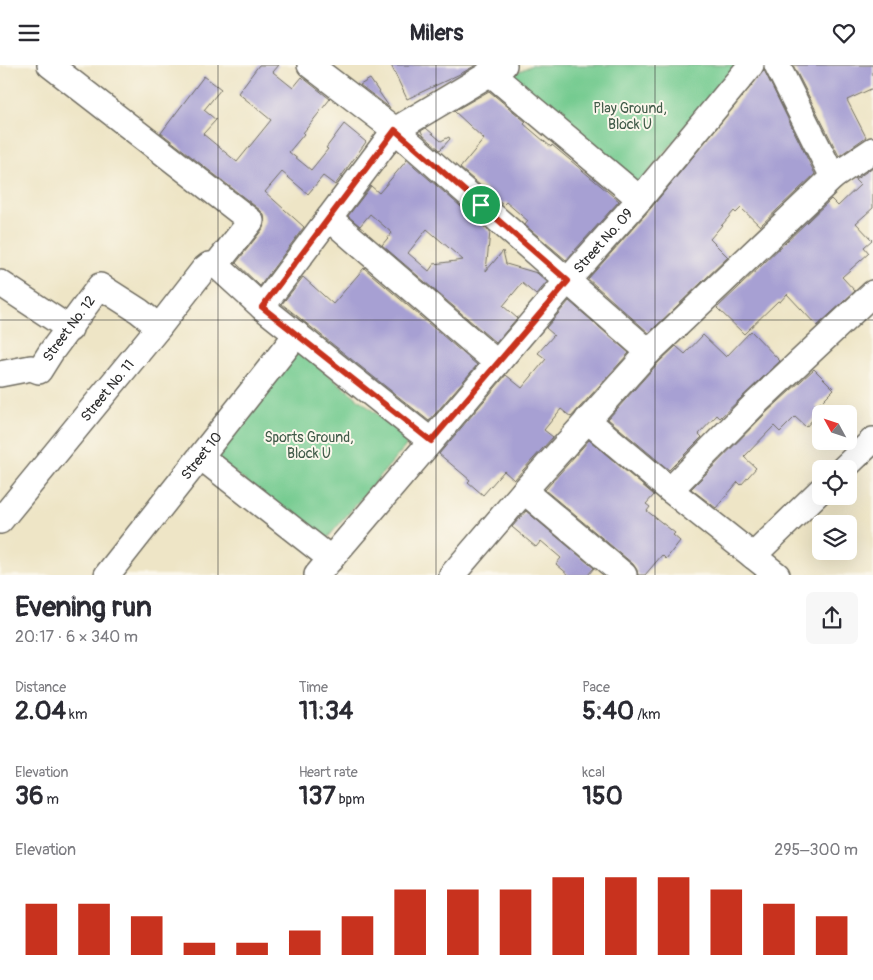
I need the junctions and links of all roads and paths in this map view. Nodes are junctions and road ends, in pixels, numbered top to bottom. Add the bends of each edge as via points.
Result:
1 (50, 65) edge
2 (310, 65) edge
3 (750, 65) edge
4 (777, 65) edge
5 (497, 69) edge
6 (395, 130) junction
7 (873, 150) edge
8 (833, 177) junction
9 (640, 199) junction
10 (329, 217) junction
11 (216, 265) junction
12 (568, 281) junction
13 (0, 283) edge
14 (873, 293) edge
15 (262, 307) junction
16 (159, 327) junction
17 (70, 329) junction
18 (297, 334) junction
19 (649, 351) junction
20 (498, 363) junction
21 (0, 374) edge
22 (587, 420) junction
23 (873, 440) edge
24 (431, 441) junction
25 (201, 457) junction
26 (852, 460) edge
27 (670, 490) junction
28 (524, 491) junction
29 (812, 499) edge
30 (2, 516) edge
31 (753, 556) junction
32 (324, 567) edge
33 (610, 571) edge
34 (107, 575) edge
35 (452, 575) edge
36 (777, 575) edge

1 - 11 street, Street No. 11 via 251,221
2 - 6 street
3 - 9 street, Street No. 09
4 - 8 street
5 - 6 street
5 - 9 street
6 - 10 street
6 - 12 street
7 - 8 street
8 - 19 street
9 - 12 street, Street No. 09
10 - 15 street
10 - 20 street
11 - 15 street
11 - 16 street, Street No. 11 via 208,265 204,269
12 - 19 street
12 - 20 street, Street No. 09
13 - 17 street
14 - 27 street via 756,403
15 - 18 street
16 - 17 street, Street No. 12 via 100,286
16 - 30 street, Street No. 11
17 - 21 street, Street No. 12 via 39,371 31,368
18 - 24 street
18 - 25 street, Street 10
19 - 22 street
20 - 24 street, Street No. 09
22 - 27 street
22 - 28 street
23 - 26 street
24 - 32 street, Street No. 09
25 - 32 street
25 - 34 street, Street 10
27 - 31 street
28 - 33 street
28 - 35 street
29 - 31 street
31 - 36 street

